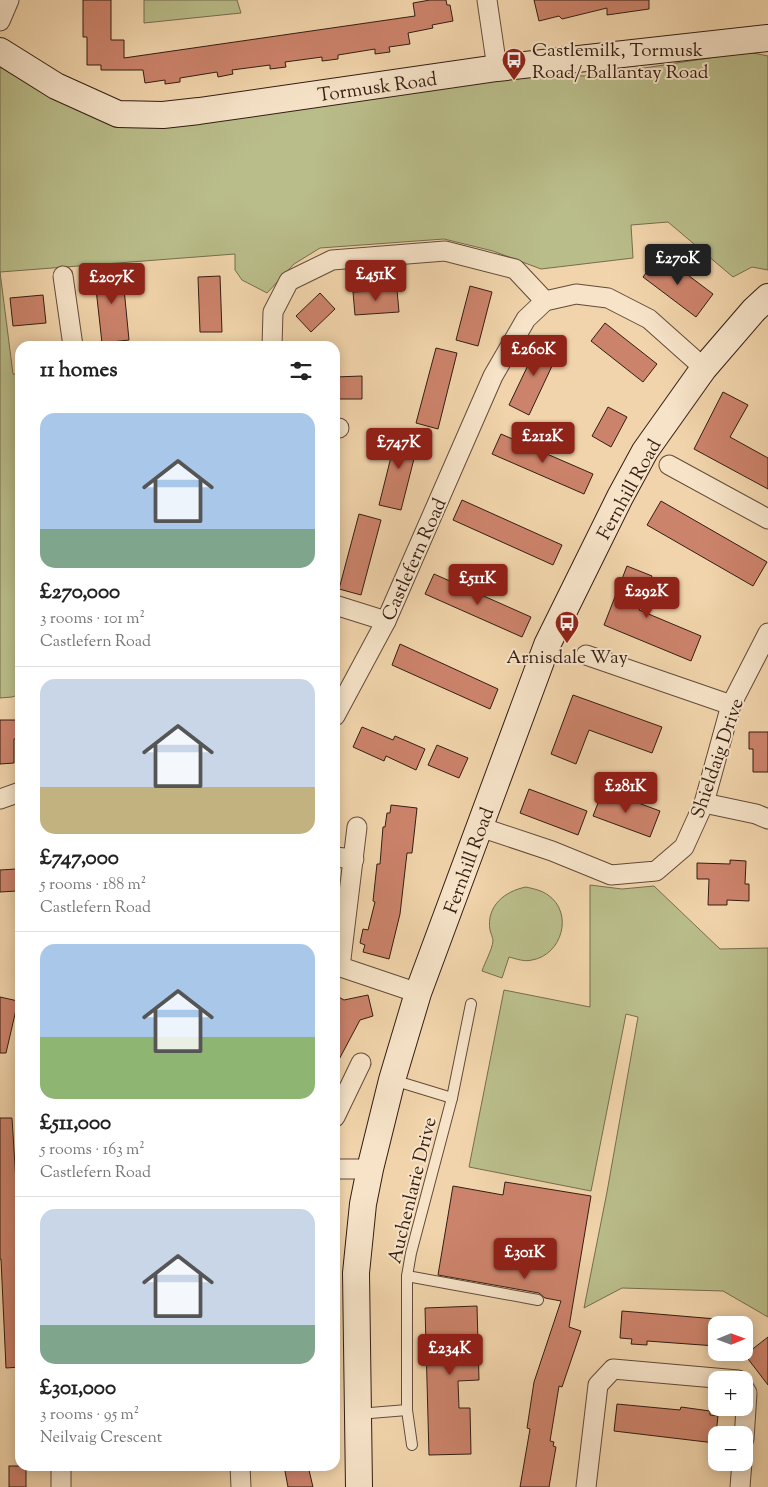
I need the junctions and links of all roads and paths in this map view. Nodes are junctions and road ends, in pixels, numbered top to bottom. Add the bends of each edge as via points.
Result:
1 (9, 0) edge
2 (487, 0) edge
3 (0, 21) edge
4 (768, 38) edge
5 (0, 51) edge
6 (498, 68) junction
7 (63, 276) dead end
8 (768, 297) edge
9 (545, 301) junction
10 (72, 341) edge
11 (272, 341) edge
12 (704, 368) junction
13 (669, 465) dead end
14 (768, 519) edge
15 (340, 607) edge
16 (386, 621) junction
17 (768, 633) edge
18 (586, 655) dead end
19 (732, 705) junction
20 (340, 707) edge
21 (15, 794) edge
22 (0, 799) edge
23 (704, 802) junction
24 (768, 819) edge
25 (357, 827) dead end
26 (480, 827) junction
27 (340, 858) edge
28 (354, 859) junction
29 (340, 953) edge
30 (340, 967) edge
31 (418, 993) junction
32 (471, 1004) dead end
33 (360, 1063) dead end
34 (392, 1080) junction
35 (452, 1098) junction
36 (340, 1106) edge
37 (370, 1169) junction
38 (340, 1170) edge
39 (407, 1276) junction
40 (538, 1300) dead end
41 (708, 1377) edge
42 (407, 1410) junction
43 (357, 1414) junction
44 (412, 1445) dead end
45 (61, 1471) edge
46 (240, 1471) edge
47 (741, 1471) edge
48 (61, 1487) edge
49 (241, 1487) edge
50 (359, 1487) edge
51 (586, 1487) edge
52 (740, 1487) edge

1 - 3 street
2 - 6 street
4 - 6 street, Tormusk Road
5 - 6 street, Tormusk Road via 56,86 118,114 163,115 199,111
7 - 10 street
8 - 12 street, Fernhill Road
9 - 11 street via 515,269 445,251 332,260 289,281 273,312
9 - 12 street via 576,294 608,298 649,320
9 - 16 street, Castlefern Road via 526,319 493,376
12 - 26 street, Fernhill Road via 645,451 552,636
13 - 14 street
15 - 16 street
16 - 20 street, Castlefern Road
17 - 19 street, Shieldaig Drive
18 - 19 street
19 - 23 street, Shieldaig Drive
21 - 22 street
23 - 24 street
23 - 26 street, Shieldaig Drive via 684,847 656,871 611,874
25 - 28 street
26 - 31 street, Fernhill Road
27 - 28 street
28 - 29 street
30 - 31 street
31 - 34 street, Fernhill Road
32 - 35 lane, Auchenlarie Drive
33 - 36 street
34 - 35 lane, Auchenlarie Drive
34 - 37 street, Fernhill Road
35 - 39 lane, Auchenlarie Drive
37 - 38 street
37 - 43 street, Fernhill Road via 356,1273
39 - 40 lane
39 - 42 lane, Auchenlarie Drive
41 - 51 street via 613,1369 598,1385
42 - 43 lane
42 - 44 lane, Auchenlarie Drive
43 - 50 street, Fernhill Road
45 - 48 street
46 - 49 street
47 - 52 street

